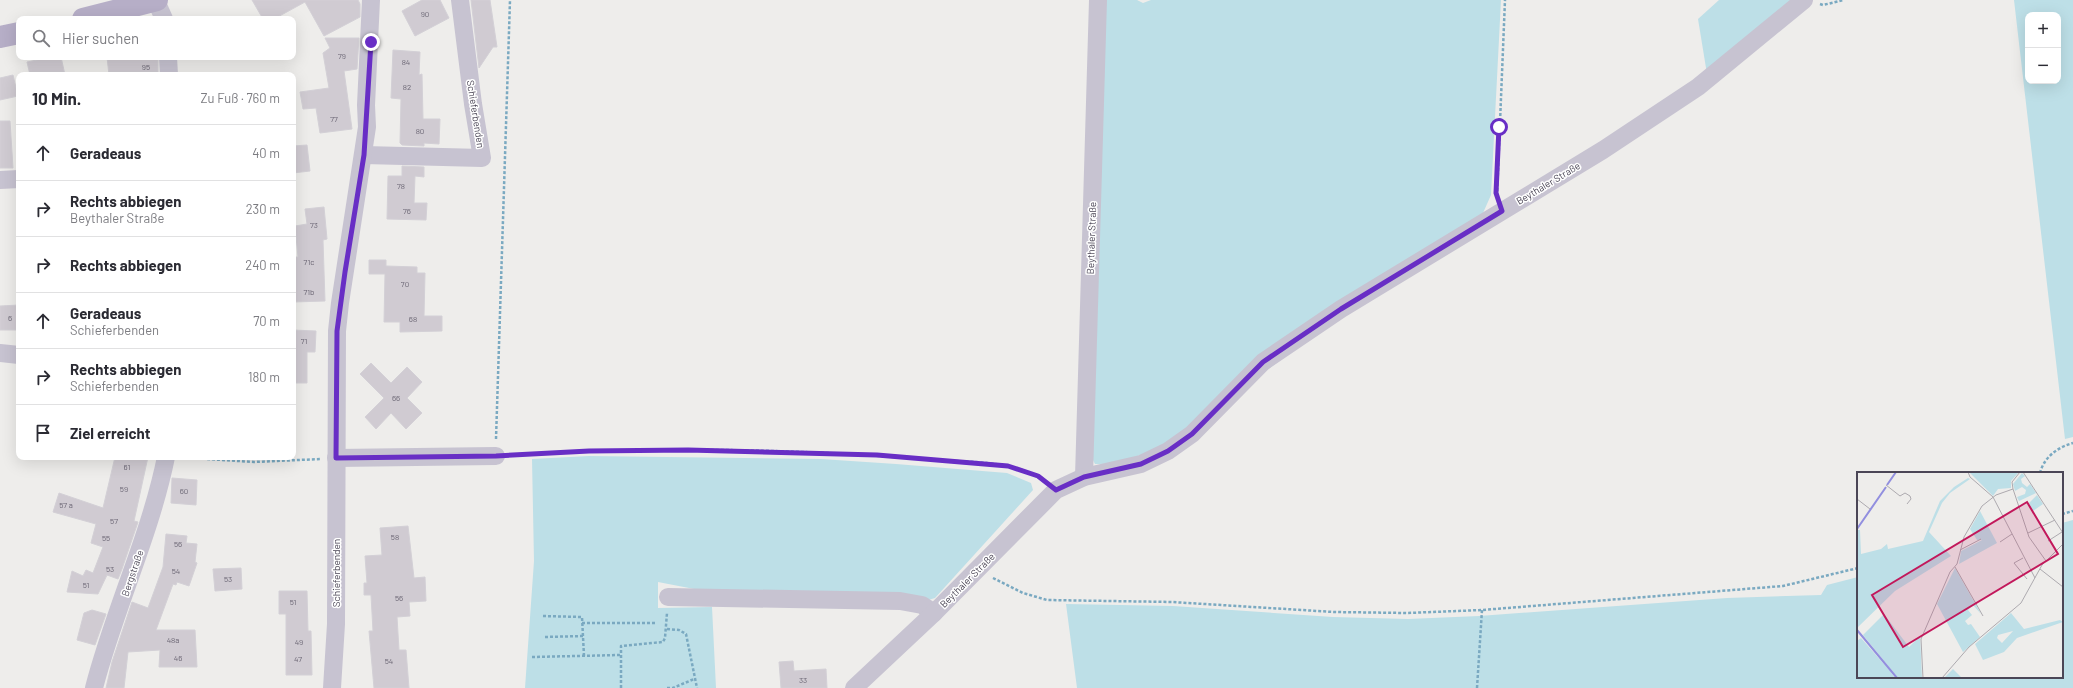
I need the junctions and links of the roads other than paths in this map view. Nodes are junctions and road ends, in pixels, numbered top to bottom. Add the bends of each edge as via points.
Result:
1 (156, 0) edge
2 (371, 0) edge
3 (460, 0) edge
4 (1098, 0) edge
5 (1811, 2) edge
6 (95, 16) edge
7 (163, 16) edge
8 (16, 34) edge
9 (0, 37) edge
10 (168, 60) edge
11 (169, 72) edge
12 (364, 155) junction
13 (16, 179) edge
14 (0, 180) edge
15 (0, 353) edge
16 (16, 355) edge
17 (496, 456) road end
18 (336, 458) junction
19 (165, 460) edge
20 (1084, 477) junction
21 (668, 597) road end
22 (934, 613) junction
23 (94, 688) edge
24 (332, 688) edge
25 (854, 688) edge

1 - 6 main road
1 - 7 street
2 - 12 street, Schieferbenden via 366,105 368,118
3 - 12 street, Schieferbenden via 482,158
4 - 20 street, Beythaler Straße
5 - 20 street, Beythaler Straße via 1698,86 1602,150 1341,309 1263,362 1192,434 1168,451 1141,464
8 - 9 main road
10 - 11 street
12 - 18 street, Schieferbenden via 339,317
13 - 14 street
15 - 16 street
17 - 18 street
18 - 24 street, Schieferbenden via 336,624
19 - 23 street, Bergstraße via 147,530
20 - 22 street, Beythaler Straße via 1056,490
21 - 22 street via 900,601 922,605
22 - 25 street, Beythaler Straße

